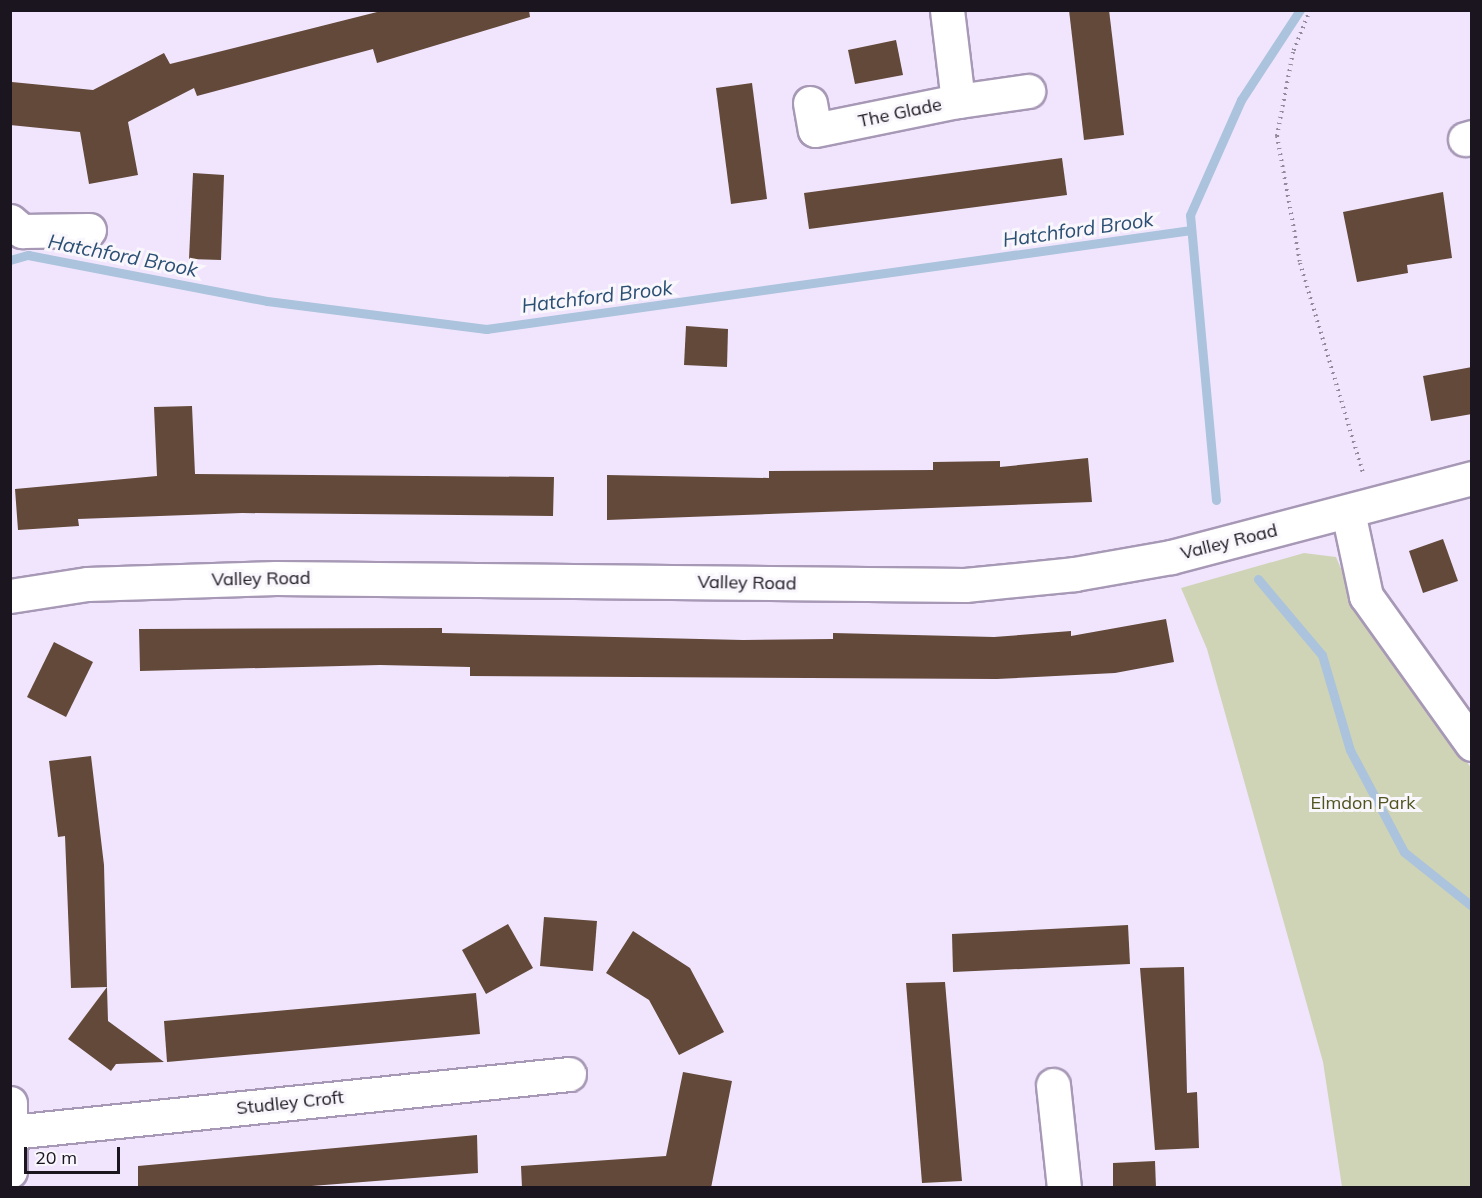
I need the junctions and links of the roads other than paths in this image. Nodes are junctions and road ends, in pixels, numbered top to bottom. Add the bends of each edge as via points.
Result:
1 (947, 10) edge
2 (1028, 91) dead end
3 (958, 101) junction
4 (810, 103) dead end
5 (10, 221) edge
6 (89, 230) dead end
7 (1472, 478) edge
8 (1348, 512) junction
9 (10, 596) edge
10 (1472, 744) edge
11 (569, 1074) dead end
12 (1053, 1085) dead end
13 (11, 1117) edge
14 (10, 1171) edge
15 (1064, 1188) edge

1 - 3 street, The Glade
2 - 3 street
3 - 4 street, The Glade via 815,130
5 - 6 street via 22,231
7 - 8 street, Valley Road
8 - 9 street, Valley Road via 1171,557 1074,574 965,585 276,578 87,584
8 - 10 street via 1366,596
11 - 13 street, Studley Croft
12 - 15 street
13 - 14 street

